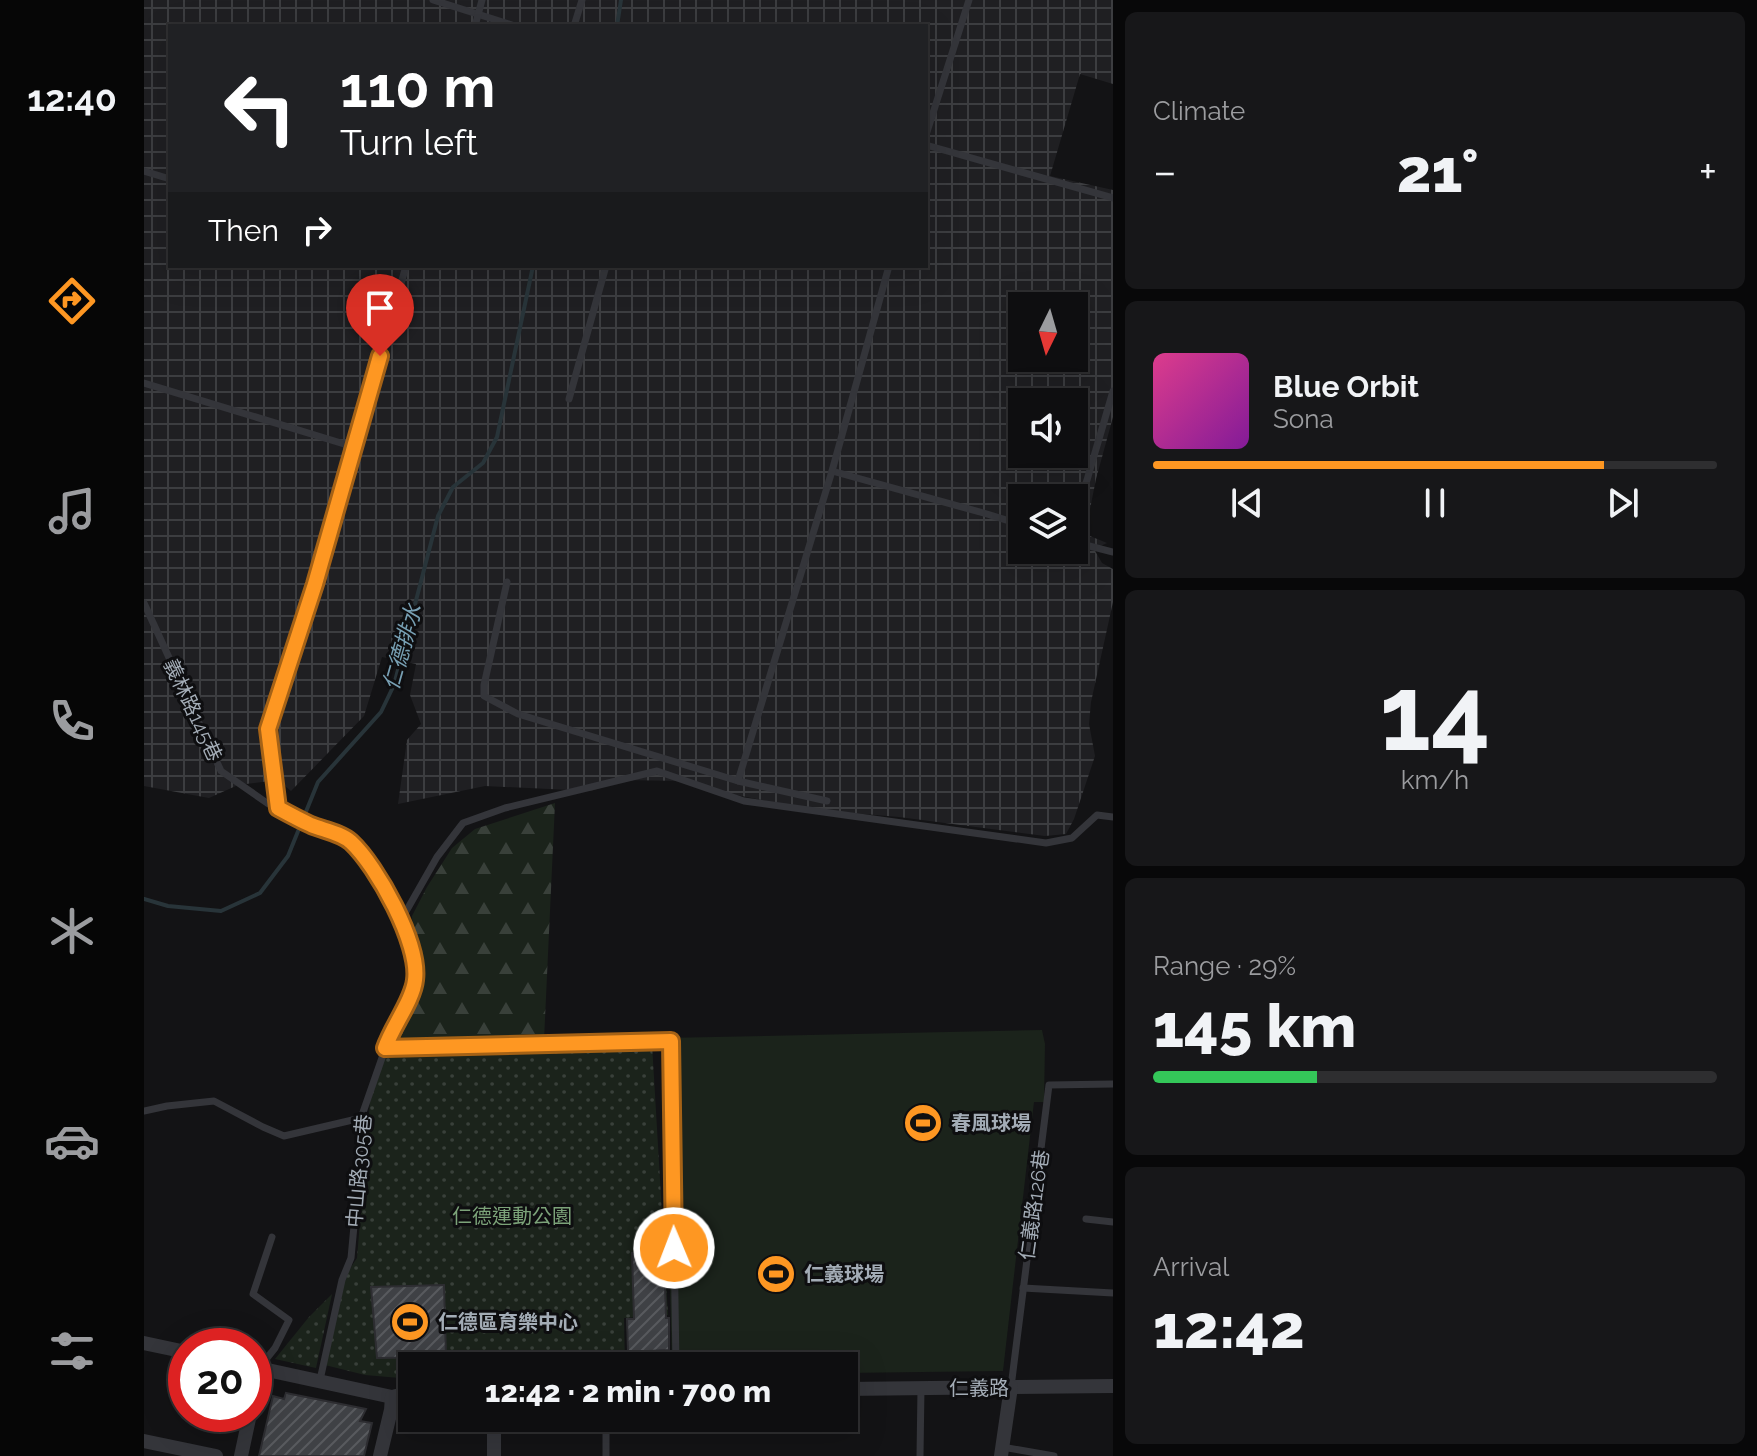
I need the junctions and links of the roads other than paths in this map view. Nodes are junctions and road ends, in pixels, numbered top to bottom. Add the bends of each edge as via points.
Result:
1 (433, 0) edge
2 (482, 0) edge
3 (582, 0) edge
4 (969, 0) edge
5 (478, 14) junction
6 (476, 24) edge
7 (509, 24) edge
8 (575, 24) edge
9 (928, 129) edge
10 (928, 146) edge
11 (144, 171) edge
12 (168, 178) edge
13 (1113, 198) edge
14 (405, 268) edge
15 (605, 268) edge
16 (888, 268) edge
17 (144, 383) edge
18 (1113, 391) edge
19 (569, 399) dead end
20 (354, 447) junction
21 (832, 471) junction
22 (1086, 484) edge
23 (1008, 521) edge
24 (1088, 547) edge
25 (1113, 552) edge
26 (507, 582) dead end
27 (144, 603) edge
28 (738, 781) junction
29 (827, 801) dead end
30 (278, 808) junction
31 (1113, 817) edge
32 (400, 922) junction
33 (385, 1048) junction
34 (1113, 1084) edge
35 (144, 1111) edge
36 (361, 1118) junction
37 (1086, 1219) dead end
38 (1113, 1222) edge
39 (272, 1237) dead end
40 (1023, 1288) junction
41 (1113, 1293) edge
42 (144, 1343) edge
43 (168, 1348) edge
44 (272, 1351) edge
45 (676, 1352) edge
46 (272, 1371) edge
47 (319, 1381) junction
48 (1113, 1386) edge
49 (1011, 1387) junction
50 (921, 1388) junction
51 (858, 1389) edge
52 (398, 1396) edge
53 (392, 1397) junction
54 (246, 1432) edge
55 (494, 1432) edge
56 (606, 1432) edge
57 (144, 1441) edge
58 (1002, 1452) edge
59 (216, 1456) edge
60 (241, 1456) edge
61 (380, 1456) edge
62 (494, 1456) edge
63 (606, 1456) edge
64 (920, 1456) edge
65 (1054, 1456) edge

1 - 5 lane
2 - 5 lane
3 - 8 lane
4 - 9 lane
5 - 6 lane
5 - 7 lane
10 - 13 lane
11 - 12 lane
14 - 20 lane
15 - 19 lane
16 - 21 lane
17 - 20 lane
18 - 22 lane
20 - 30 lane via 268,729
21 - 23 lane
21 - 28 lane
24 - 25 lane
26 - 28 lane via 484,696 518,714
27 - 30 lane, 義林路145巷 via 221,771
28 - 29 lane
30 - 32 lane, 義林路145巷 via 350,840 379,877
31 - 32 lane via 1097,815 1072,838 1046,843 744,801 657,771 463,823
32 - 33 lane, 中山路305巷 via 409,937 415,981
33 - 36 lane, 中山路305巷
33 - 45 lane via 671,1041
34 - 40 lane, 仁義路126巷 via 1049,1085
35 - 36 lane via 214,1101 284,1136
36 - 47 lane, 中山路305巷 via 351,1258
37 - 38 lane
39 - 44 lane via 253,1294 289,1320
40 - 41 lane
40 - 49 lane, 仁義路126巷
42 - 43 street
46 - 47 street
47 - 53 street
48 - 49 street, 仁義路
49 - 50 street, 仁義路
49 - 58 street
50 - 51 street, 仁義路
50 - 64 lane
52 - 53 street
53 - 61 street
54 - 60 street
55 - 62 street
56 - 63 lane
57 - 59 street
58 - 65 lane

